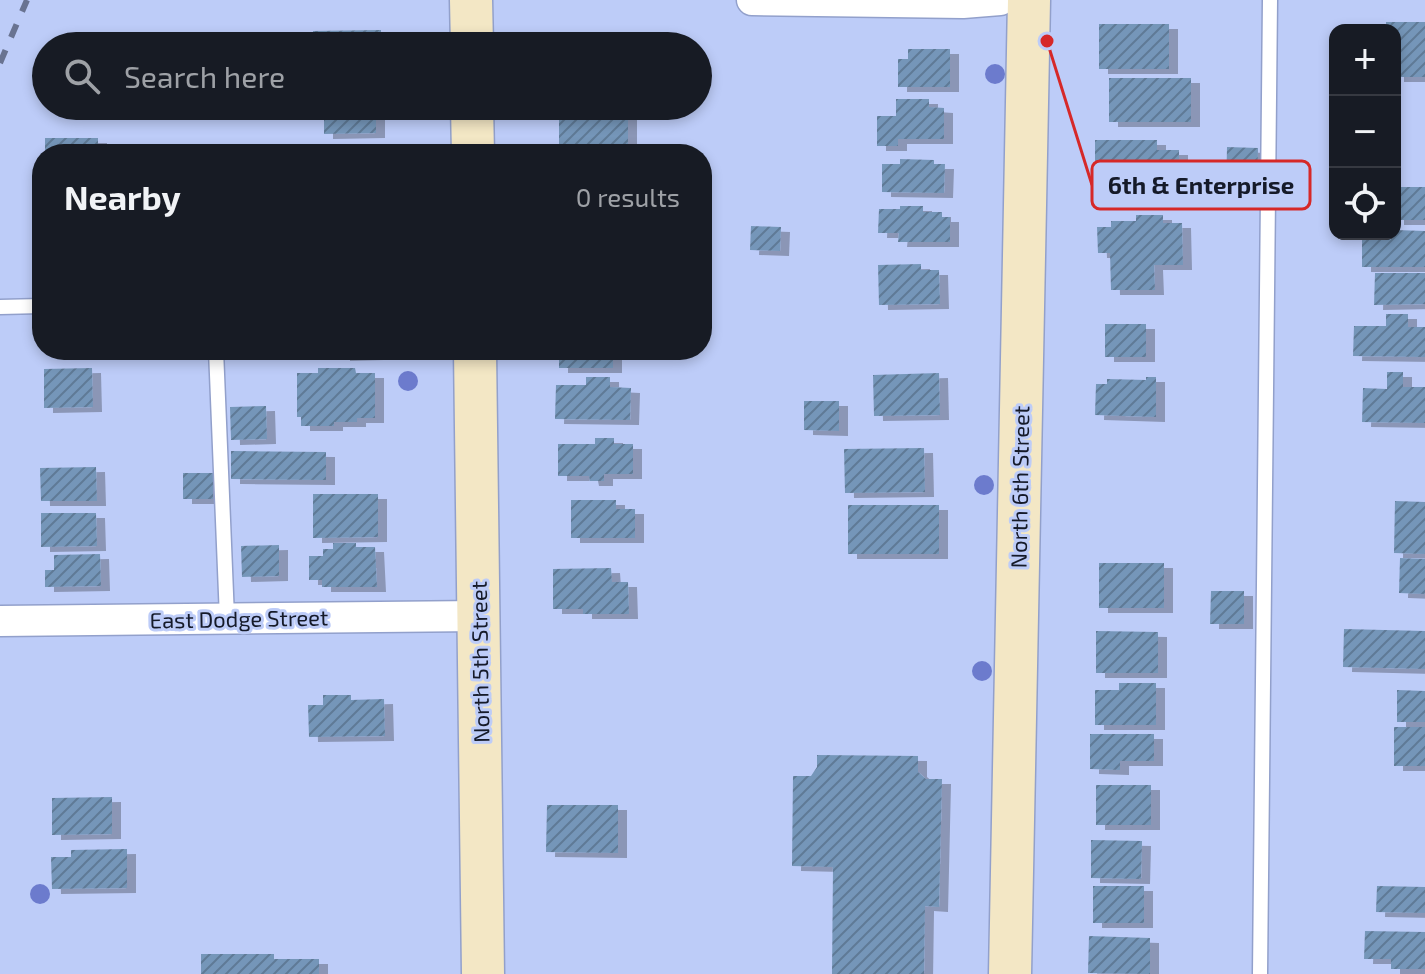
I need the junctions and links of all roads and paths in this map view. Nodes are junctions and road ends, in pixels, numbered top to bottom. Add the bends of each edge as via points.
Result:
1 (471, 0) edge
2 (752, 0) edge
3 (1000, 0) edge
4 (1029, 0) edge
5 (1270, 0) edge
6 (472, 32) edge
7 (472, 120) edge
8 (473, 144) edge
9 (32, 306) edge
10 (0, 307) edge
11 (216, 360) edge
12 (475, 360) edge
13 (479, 616) junction
14 (227, 618) junction
15 (0, 621) edge
16 (483, 974) edge
17 (1010, 974) edge
18 (1260, 974) edge

1 - 6 main road
2 - 3 street
4 - 17 main road, North 6th Street
5 - 18 lane
7 - 8 main road
9 - 10 lane
11 - 14 lane
12 - 13 main road, North 5th Street
13 - 14 street, East Dodge Street
13 - 16 main road, North 5th Street
14 - 15 street, East Dodge Street

